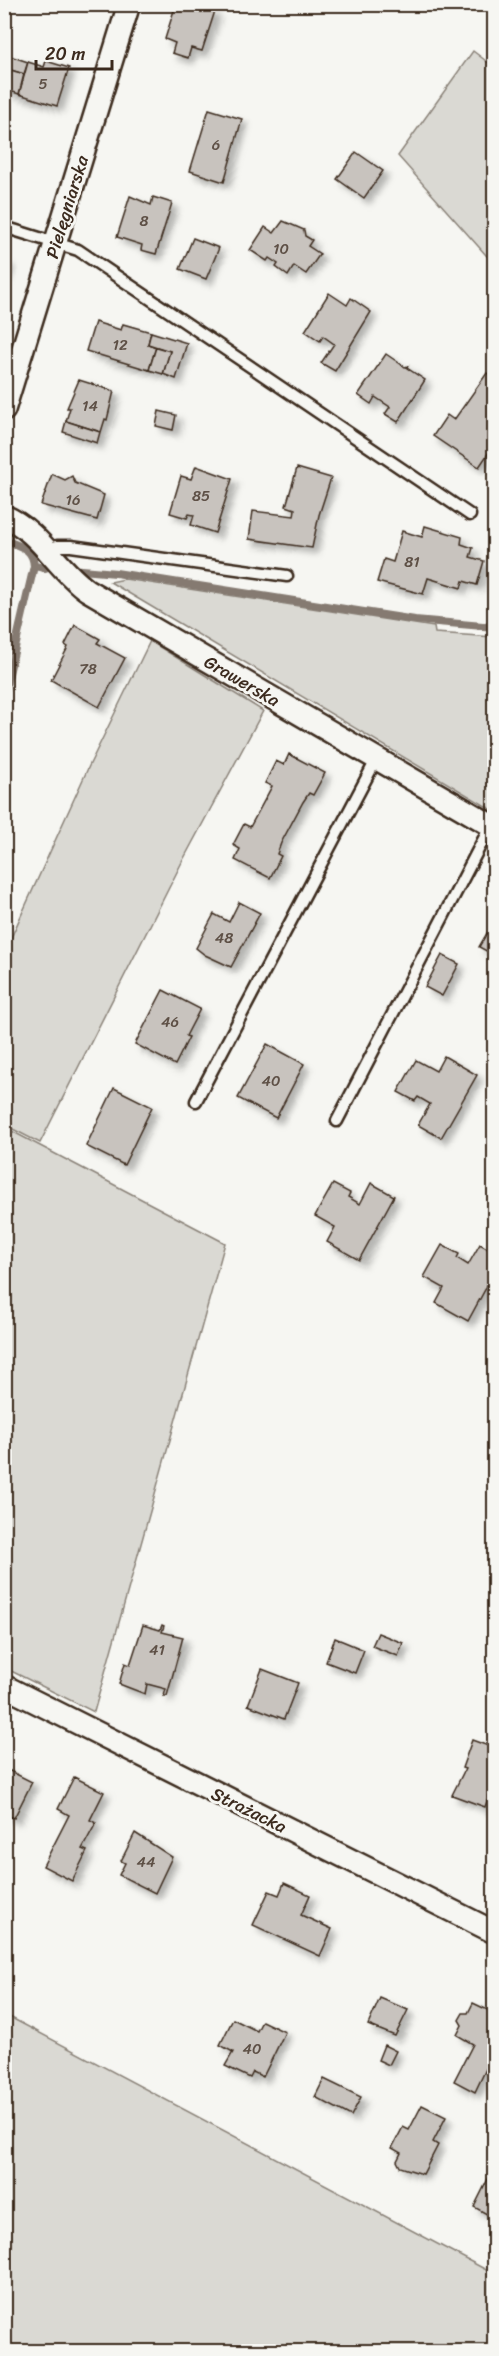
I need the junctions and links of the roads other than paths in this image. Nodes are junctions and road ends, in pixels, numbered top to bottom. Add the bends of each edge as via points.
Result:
1 (129, 4) edge
2 (4, 227) edge
3 (57, 242) junction
4 (4, 410) edge
5 (470, 515) dead end
6 (4, 516) edge
7 (46, 549) junction
8 (287, 576) dead end
9 (376, 760) junction
10 (493, 826) edge
11 (196, 1101) dead end
12 (337, 1121) dead end
13 (4, 1686) edge
14 (495, 1932) edge

1 - 3 street, Pielęgniarska
2 - 3 lane
3 - 4 street, Pielęgniarska
3 - 5 lane via 78,250
6 - 7 street, Grawerska via 25,526
7 - 8 lane via 71,546
7 - 9 street, Grawerska via 87,590
9 - 10 street, Grawerska
9 - 11 lane
10 - 12 lane
13 - 14 street, Strażacka

